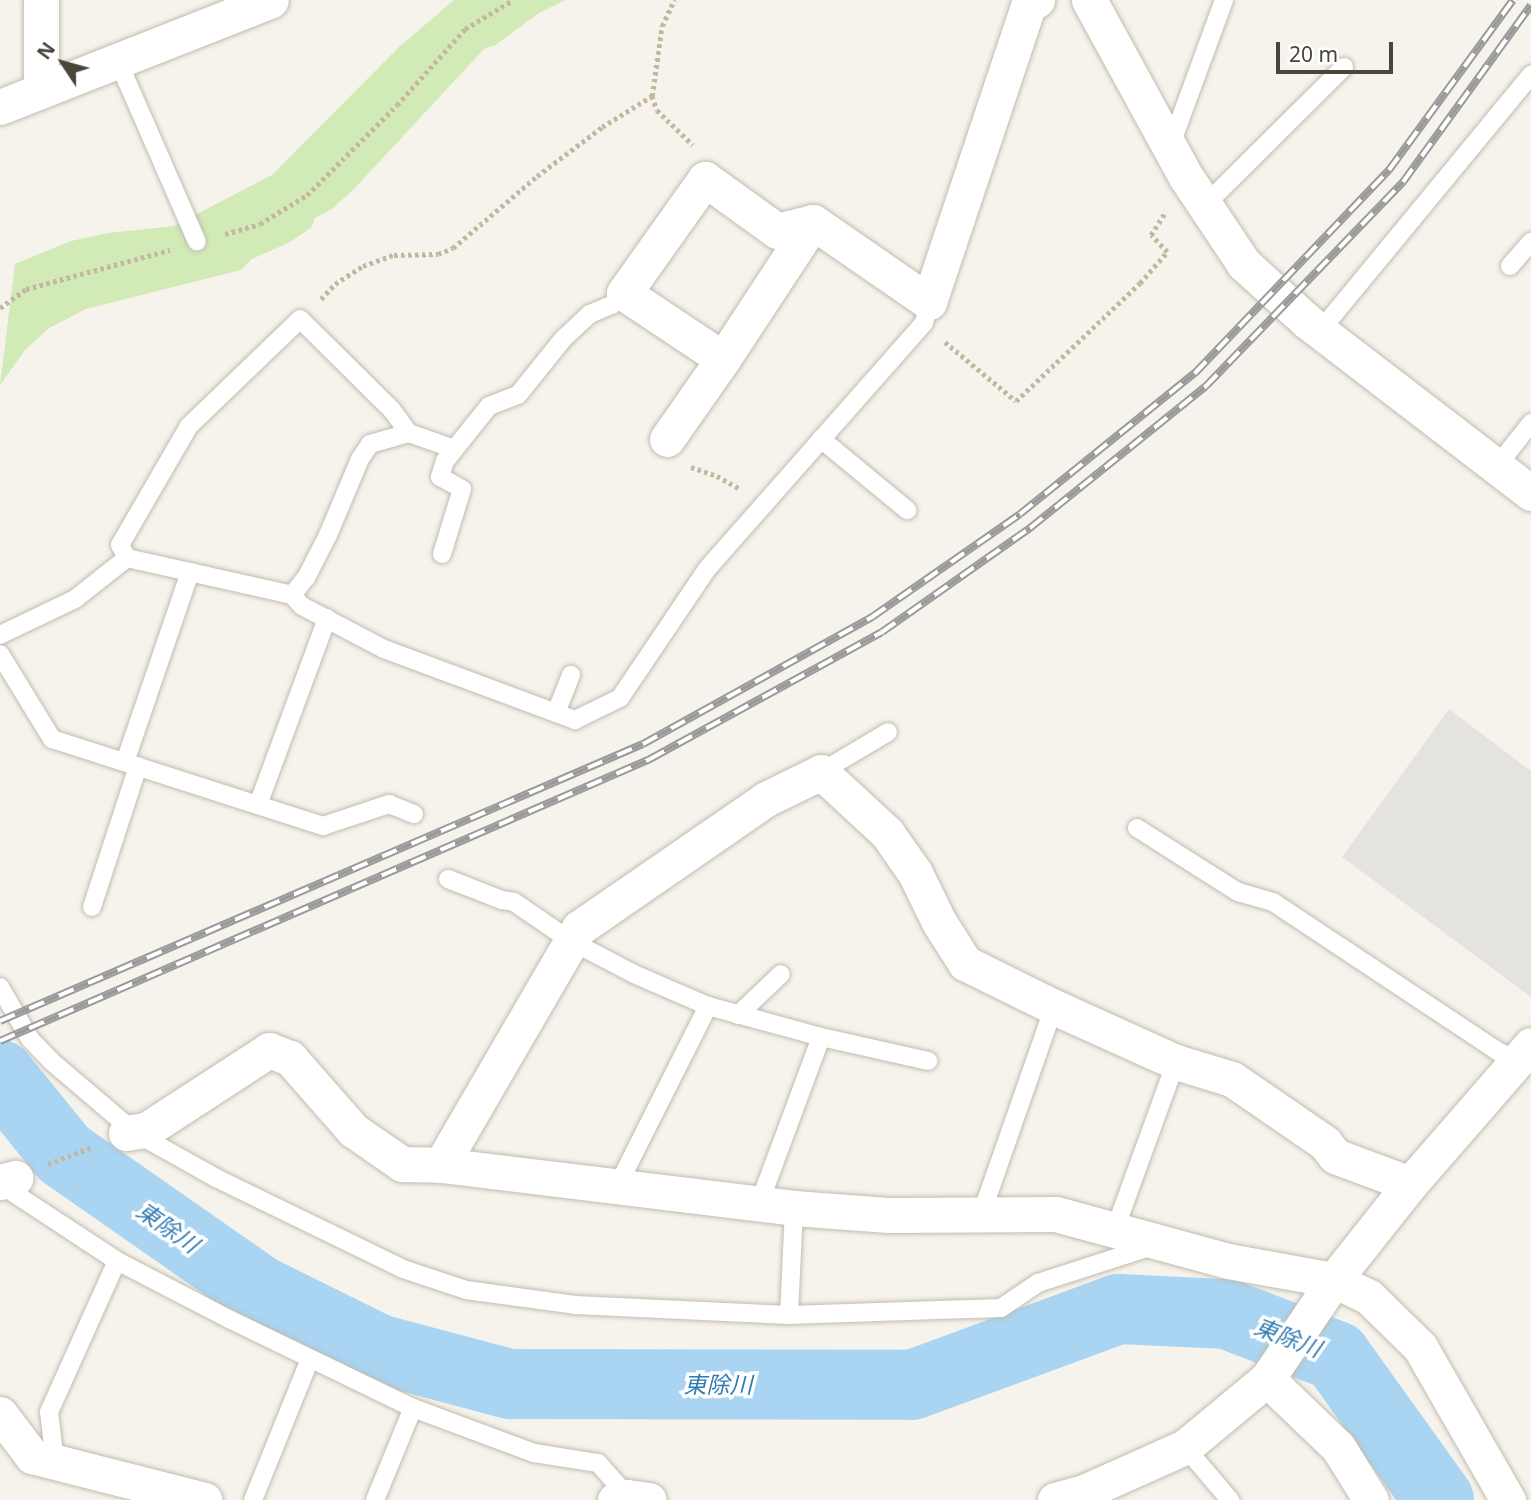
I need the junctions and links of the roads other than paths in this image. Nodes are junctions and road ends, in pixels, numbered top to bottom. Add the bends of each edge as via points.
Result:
1 (41, 0) edge
2 (271, 0) edge
3 (1037, 0) edge
4 (1089, 0) edge
5 (1224, 0) edge
6 (118, 61) junction
7 (1344, 67) dead end
8 (1531, 75) edge
9 (41, 91) junction
10 (1525, 96) edge
11 (0, 107) edge
12 (1187, 176) junction
13 (813, 222) junction
14 (197, 242) road end
15 (1531, 242) edge
16 (1510, 267) dead end
17 (624, 293) junction
18 (926, 313) junction
19 (1320, 331) junction
20 (723, 359) junction
21 (1531, 423) edge
22 (409, 433) junction
23 (667, 439) road end
24 (821, 439) junction
25 (454, 449) junction
26 (1497, 466) junction
27 (1531, 493) edge
28 (907, 510) dead end
29 (442, 554) dead end
30 (127, 558) junction
31 (190, 572) junction
32 (292, 595) junction
33 (327, 618) junction
34 (0, 635) edge
35 (0, 653) edge
36 (571, 675) dead end
37 (556, 713) junction
38 (888, 732) dead end
39 (131, 764) junction
40 (821, 772) junction
41 (258, 805) junction
42 (414, 814) dead end
43 (1137, 828) dead end
44 (448, 879) dead end
45 (92, 907) dead end
46 (571, 941) junction
47 (781, 974) dead end
48 (0, 987) edge
49 (708, 1006) junction
50 (1054, 1007) junction
51 (737, 1015) junction
52 (821, 1037) junction
53 (1527, 1057) edge
54 (928, 1061) dead end
55 (1176, 1062) junction
56 (131, 1132) junction
57 (441, 1166) junction
58 (5, 1181) edge
59 (1410, 1184) junction
60 (617, 1187) junction
61 (759, 1204) junction
62 (794, 1209) junction
63 (987, 1215) junction
64 (1114, 1232) junction
65 (1160, 1244) junction
66 (117, 1261) junction
67 (1334, 1280) junction
68 (789, 1315) junction
69 (310, 1359) junction
70 (1267, 1380) junction
71 (413, 1408) junction
72 (0, 1414) edge
73 (1185, 1447) junction
74 (55, 1462) junction
75 (630, 1499) edge
76 (204, 1500) edge
77 (253, 1500) edge
78 (375, 1500) edge
79 (1055, 1500) edge
80 (1230, 1500) edge
81 (1371, 1500) edge
82 (1508, 1500) edge

1 - 9 street
2 - 6 street
3 - 18 street via 1028,6
4 - 12 street
5 - 12 lane
6 - 9 street
6 - 14 lane
7 - 12 lane
8 - 10 lane
9 - 11 street
10 - 19 lane
12 - 19 street via 1244,264
13 - 17 street via 777,231 705,179
13 - 18 street
13 - 20 street
15 - 16 lane
17 - 20 street
17 - 25 lane via 613,304 590,314 563,339 518,395 489,406
18 - 24 lane
19 - 26 street
20 - 23 street
21 - 26 lane
22 - 25 lane
22 - 30 lane via 392,410 300,320 189,426 120,545
22 - 32 lane via 370,444 306,578
24 - 28 lane
24 - 37 lane via 707,569 620,698 575,720
25 - 29 lane via 444,461 440,477 461,489
26 - 27 street
30 - 31 lane
30 - 34 lane via 75,599
31 - 32 lane
31 - 39 lane
32 - 33 lane via 302,606
33 - 37 lane via 384,649
33 - 41 lane
35 - 39 lane via 52,739
36 - 37 lane
38 - 40 lane
39 - 41 lane
39 - 45 lane
40 - 46 street via 766,799 579,928
40 - 50 street via 887,833 965,963
41 - 42 lane via 323,826 389,804
43 - 53 lane via 1238,892 1273,902 1497,1051
44 - 46 lane via 514,902
46 - 49 lane
46 - 57 street
47 - 51 lane
48 - 56 lane via 30,1040
49 - 51 lane
49 - 60 lane
50 - 55 street
50 - 63 lane via 988,1198
51 - 52 lane
52 - 54 lane
52 - 61 lane
53 - 59 street
55 - 59 street via 1232,1079 1325,1143 1335,1156
55 - 64 lane
56 - 57 street via 146,1130 269,1049 290,1058 353,1130 402,1164
56 - 68 lane via 391,1264 466,1290 575,1305
57 - 60 street
58 - 66 lane
59 - 67 street
60 - 61 street
61 - 62 street
62 - 63 street
62 - 68 lane
63 - 64 street via 1056,1214
64 - 65 street
65 - 67 street
65 - 68 lane via 1038,1283 1001,1308
66 - 69 lane
66 - 74 lane via 49,1412
67 - 70 street
67 - 82 street via 1369,1297 1420,1347
69 - 71 lane
69 - 77 lane
70 - 73 street
70 - 81 street via 1338,1447
71 - 75 lane via 534,1453 598,1463
71 - 78 lane
72 - 74 street via 32,1456
73 - 79 street via 1084,1492
73 - 80 lane
74 - 76 street

